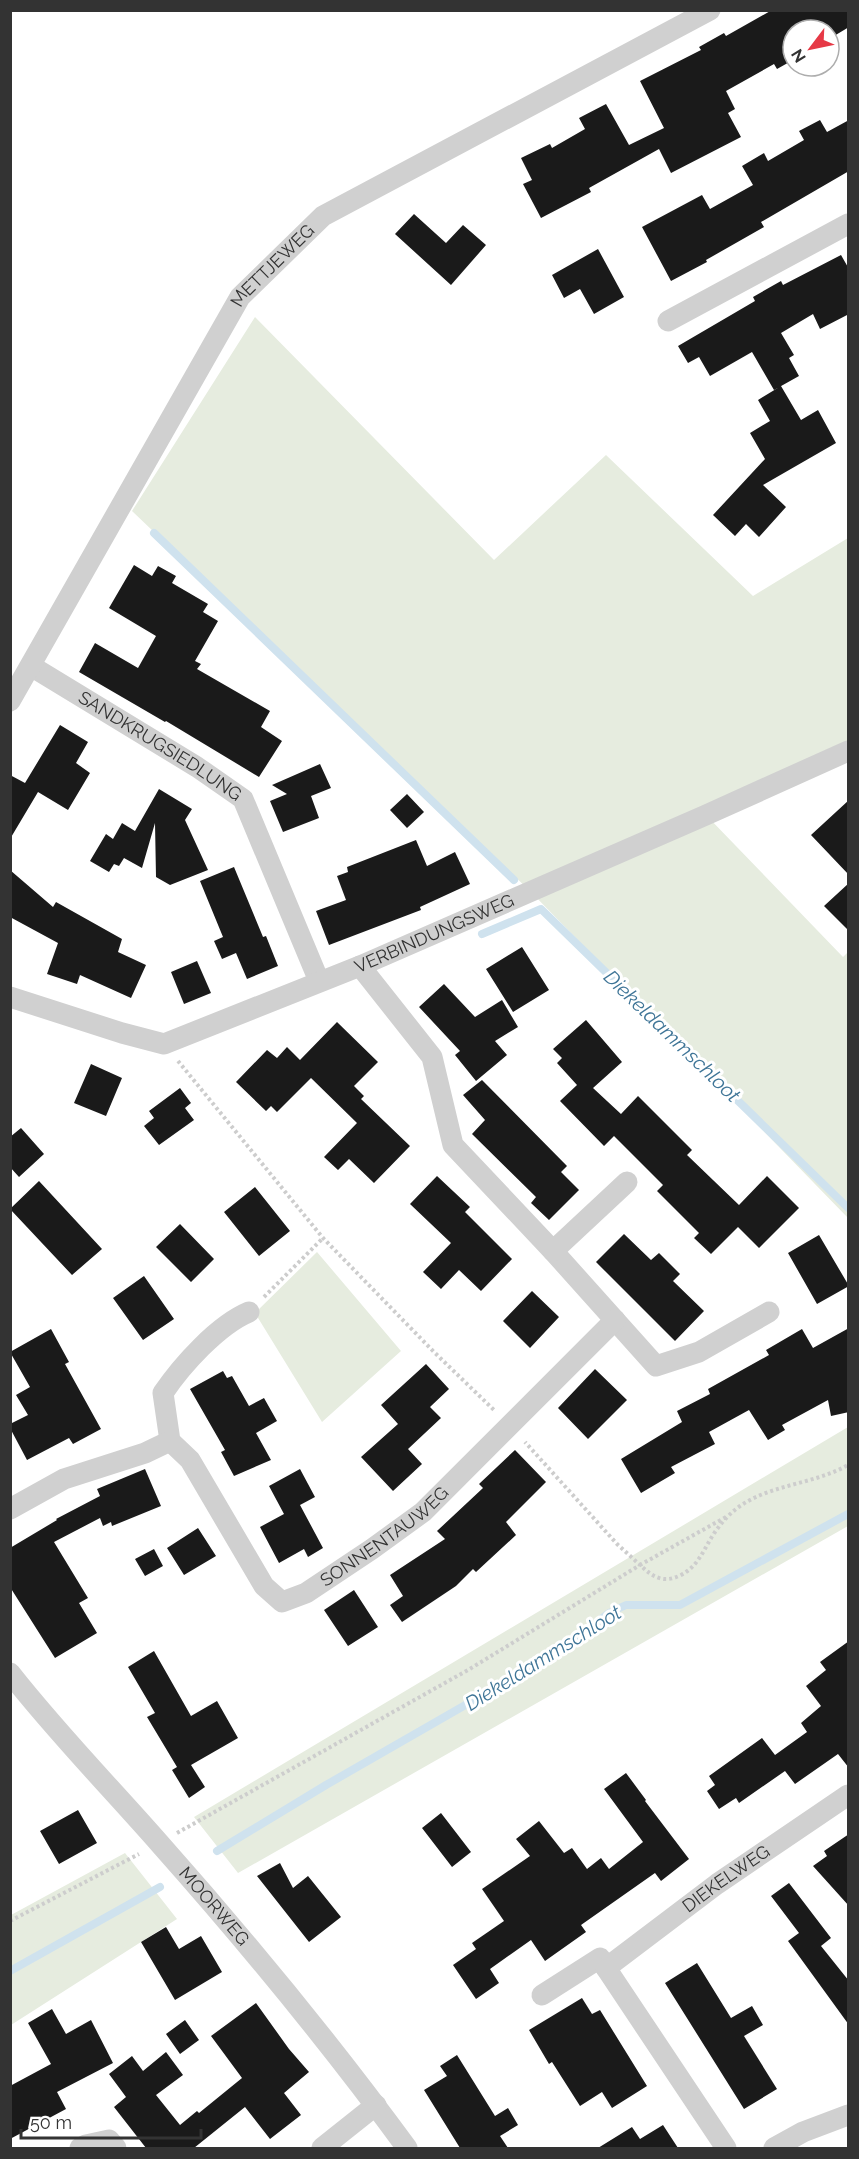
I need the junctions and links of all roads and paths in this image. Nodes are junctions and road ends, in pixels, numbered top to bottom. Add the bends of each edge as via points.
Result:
1 (710, 10) edge
2 (849, 224) edge
3 (668, 321) dead end
4 (31, 666) junction
5 (11, 697) edge
6 (849, 751) edge
7 (360, 966) junction
8 (319, 981) junction
9 (10, 997) edge
10 (164, 1044) junction
11 (627, 1182) dead end
12 (323, 1238) junction
13 (553, 1251) junction
14 (249, 1312) joint
15 (770, 1312) dead end
16 (615, 1320) junction
17 (509, 1425) junction
18 (170, 1441) junction
19 (849, 1465) edge
20 (10, 1509) edge
21 (726, 1517) junction
22 (640, 1565) junction
23 (10, 1673) edge
24 (849, 1795) edge
25 (159, 1843) junction
26 (10, 1921) edge
27 (606, 1968) junction
28 (542, 1995) dead end
29 (376, 2105) junction
30 (849, 2115) edge
31 (80, 2148) edge
32 (116, 2148) edge
33 (322, 2148) edge
34 (407, 2148) edge
35 (726, 2148) edge
36 (774, 2148) edge

1 - 4 street, METTJEWEG via 323,216 240,297
2 - 3 street
4 - 5 street, METTJEWEG
4 - 8 street, SANDKRUGSIEDLUNG via 197,767 243,800
6 - 7 street, VERBINDUNGSWEG
7 - 8 street, VERBINDUNGSWEG
7 - 13 street via 432,1058 453,1145
8 - 10 street, VERBINDUNGSWEG
9 - 10 street
10 - 12 path
11 - 13 street
12 - 14 path
12 - 17 path
13 - 16 street
14 - 18 street via 234,1319 202,1348 163,1393
15 - 16 street via 699,1352 656,1366
16 - 17 street, SONNENTAUWEG
17 - 18 street, SONNENTAUWEG via 423,1512 306,1593 282,1602 264,1586 190,1460
17 - 22 path
18 - 20 street via 64,1479
19 - 21 path via 762,1495
21 - 22 path
21 - 22 path via 704,1553 682,1574 668,1579 653,1577
22 - 25 path via 468,1670
23 - 25 street, MOORWEG
24 - 27 street, DIEKELWEG via 717,1884
25 - 26 path
25 - 29 street, MOORWEG via 268,1968
27 - 28 street via 600,1958
27 - 35 street
29 - 33 street
29 - 34 street, MOORWEG
30 - 36 street
31 - 32 street via 109,2140

